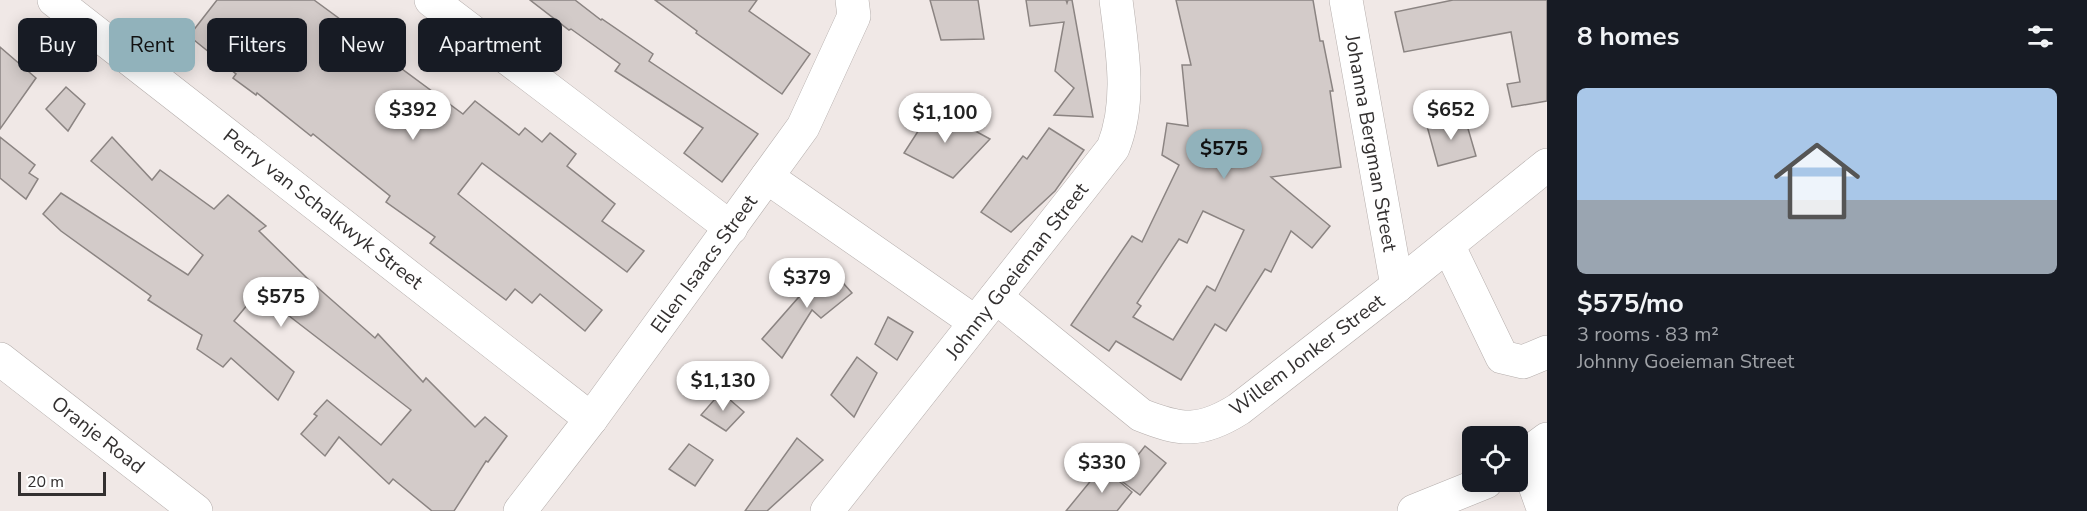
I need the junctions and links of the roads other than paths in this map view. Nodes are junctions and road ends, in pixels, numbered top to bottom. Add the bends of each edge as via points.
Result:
1 (54, 0) edge
2 (430, 0) edge
3 (1116, 0) edge
4 (1346, 0) edge
5 (846, 5) edge
6 (1547, 165) edge
7 (767, 177) junction
8 (731, 228) junction
9 (1448, 245) junction
10 (1397, 286) junction
11 (996, 297) junction
12 (975, 322) junction
13 (1547, 352) edge
14 (0, 359) edge
15 (591, 419) junction
16 (1532, 451) edge
17 (1462, 492) edge
18 (196, 511) edge
19 (520, 511) edge
20 (827, 511) edge
21 (1414, 511) edge
22 (1544, 511) edge

1 - 15 street, Perry van Schalkwyk Street
2 - 8 street
3 - 11 street, Johnny Goeieman Street via 1124,94 1122,123 1113,148
4 - 10 street, Johanna Bergman Street
5 - 7 street, Ellen Isaacs Street via 802,127
6 - 9 street, Willem Jonker Street
7 - 8 street, Ellen Isaacs Street
7 - 12 street
8 - 15 street, Ellen Isaacs Street
9 - 10 street, Willem Jonker Street
9 - 13 street via 1502,357 1523,362
10 - 11 street, Willem Jonker Street via 1239,409 1205,427 1184,428 1141,415
11 - 12 street, Johnny Goeieman Street
12 - 20 street, Johnny Goeieman Street
14 - 18 street, Oranje Road
15 - 19 street, Ellen Isaacs Street
16 - 22 street via 1535,486
17 - 21 street

